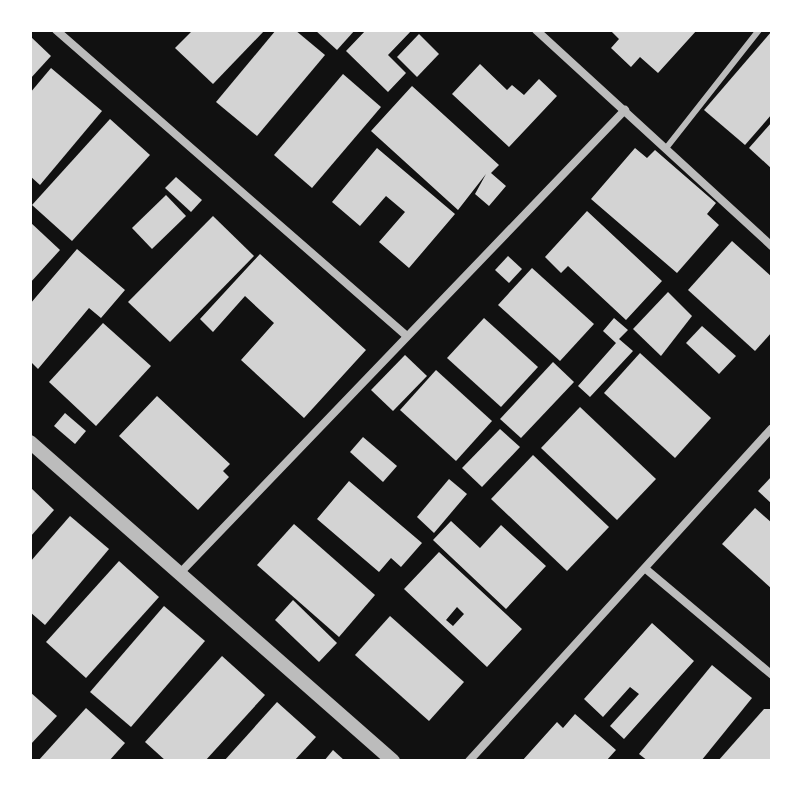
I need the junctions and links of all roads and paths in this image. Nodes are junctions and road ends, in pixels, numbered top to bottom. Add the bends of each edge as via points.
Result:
1 (56, 30) edge
2 (536, 30) edge
3 (759, 30) edge
4 (625, 110) junction
5 (667, 147) junction
6 (772, 246) edge
7 (405, 334) junction
8 (772, 428) edge
9 (30, 442) edge
10 (647, 570) junction
11 (181, 572) junction
12 (772, 675) edge
13 (393, 761) edge
14 (469, 761) edge

1 - 7 street
2 - 4 street
3 - 5 lane
4 - 5 street
4 - 7 street
5 - 6 street
7 - 11 street
8 - 10 street
9 - 11 street
10 - 12 street
10 - 14 street
11 - 13 street

